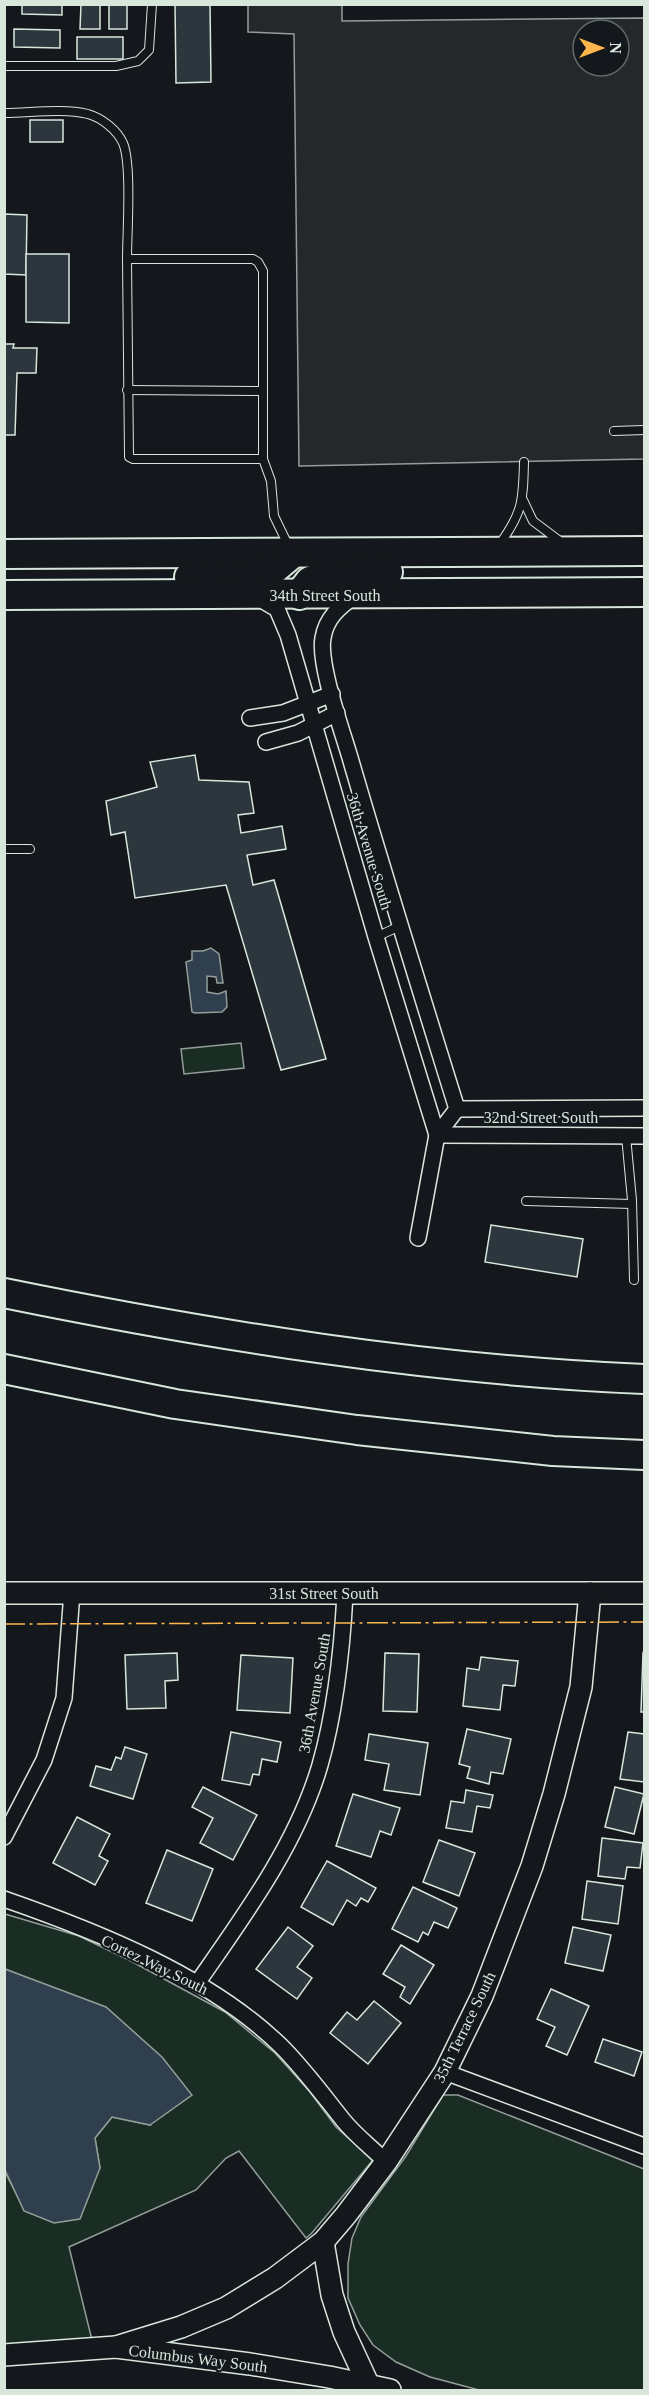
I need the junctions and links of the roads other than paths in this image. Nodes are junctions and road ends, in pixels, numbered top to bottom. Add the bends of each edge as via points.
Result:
1 (152, 4) edge
2 (4, 66) edge
3 (4, 113) edge
4 (127, 259) junction
5 (128, 390) junction
6 (263, 391) junction
7 (645, 430) edge
8 (614, 431) dead end
9 (263, 459) junction
10 (524, 462) dead end
11 (523, 500) junction
12 (645, 551) edge
13 (576, 552) junction
14 (292, 553) junction
15 (493, 553) junction
16 (4, 554) edge
17 (645, 592) edge
18 (4, 595) edge
19 (249, 595) junction
20 (299, 595) junction
21 (357, 595) junction
22 (74, 596) junction
23 (332, 694) junction
24 (308, 704) junction
25 (337, 712) junction
26 (250, 718) dead end
27 (313, 724) junction
28 (266, 742) dead end
29 (4, 849) edge
30 (30, 849) dead end
31 (399, 926) junction
32 (376, 937) junction
33 (645, 1108) edge
34 (457, 1109) junction
35 (437, 1135) junction
36 (626, 1136) junction
37 (645, 1136) edge
38 (526, 1201) dead end
39 (632, 1204) junction
40 (418, 1238) dead end
41 (634, 1281) dead end
42 (4, 1293) edge
43 (4, 1369) edge
44 (645, 1379) edge
45 (645, 1455) edge
46 (72, 1592) junction
47 (4, 1593) edge
48 (590, 1593) junction
49 (645, 1593) edge
50 (345, 1594) junction
51 (4, 1837) edge
52 (4, 1899) edge
53 (198, 1982) junction
54 (445, 2072) junction
55 (645, 2146) edge
56 (386, 2162) junction
57 (323, 2242) junction
58 (116, 2347) junction
59 (4, 2355) edge
60 (369, 2386) junction
61 (390, 2391) edge

1 - 2 lane via 149,50 138,62 116,66
3 - 4 lane via 86,114 104,122 117,134 127,159
4 - 5 lane
4 - 6 lane via 258,262 263,271
5 - 6 lane
5 - 9 lane via 128,453 132,459
6 - 9 lane
7 - 8 lane
9 - 14 lane via 271,481 274,516
10 - 11 lane
11 - 13 lane via 533,521
11 - 15 lane
12 - 13 highway
13 - 15 highway
14 - 15 highway
14 - 16 highway
14 - 22 highway via 273,570 259,574 116,578
15 - 20 highway via 467,571 325,575 310,581
17 - 21 highway, 34th Street South
18 - 22 highway, 34th Street South
19 - 20 highway, 34th Street South
19 - 22 highway, 34th Street South
19 - 24 street, 36th Avenue South via 277,609
20 - 21 highway, 34th Street South
21 - 23 street, 36th Avenue South via 333,614 323,638 322,652
23 - 24 street
23 - 25 street, 36th Avenue South
24 - 26 street
24 - 27 street, 36th Avenue South
25 - 27 street
25 - 31 street, 36th Avenue South
27 - 28 street via 298,733
27 - 32 street, 36th Avenue South
29 - 30 lane
31 - 32 lane
31 - 34 street, 36th Avenue South
32 - 35 street, 36th Avenue South
33 - 34 street, 32nd Street South
34 - 35 street, 36th Avenue South
35 - 36 street, 32nd Street South
35 - 40 street, 36th Avenue South
36 - 37 street, 32nd Street South
36 - 39 lane
38 - 39 lane
39 - 41 lane
42 - 44 highway via 149,1323 299,1346 466,1365
43 - 45 highway via 175,1404 357,1430 553,1451
46 - 47 street, 31st Street South
46 - 50 street, 31st Street South
46 - 51 street via 64,1698 44,1760
48 - 49 street, 31st Street South
48 - 50 street, 31st Street South
48 - 54 street, 35th Terrace South via 581,1687 554,1794 532,1866 482,1996
50 - 53 street, 36th Avenue South via 341,1660 320,1766 261,1892
52 - 53 street, Cortez Way South via 69,1922
53 - 56 street, Cortez Way South via 243,2013 282,2047 344,2122
54 - 55 street
54 - 56 street, 35th Terrace South
56 - 57 street, 35th Terrace South
57 - 58 street, 35th Terrace South via 226,2308
57 - 60 street via 332,2295
58 - 59 street, Columbus Way South
58 - 60 street, Columbus Way South via 250,2364
60 - 61 street, Columbus Way South

